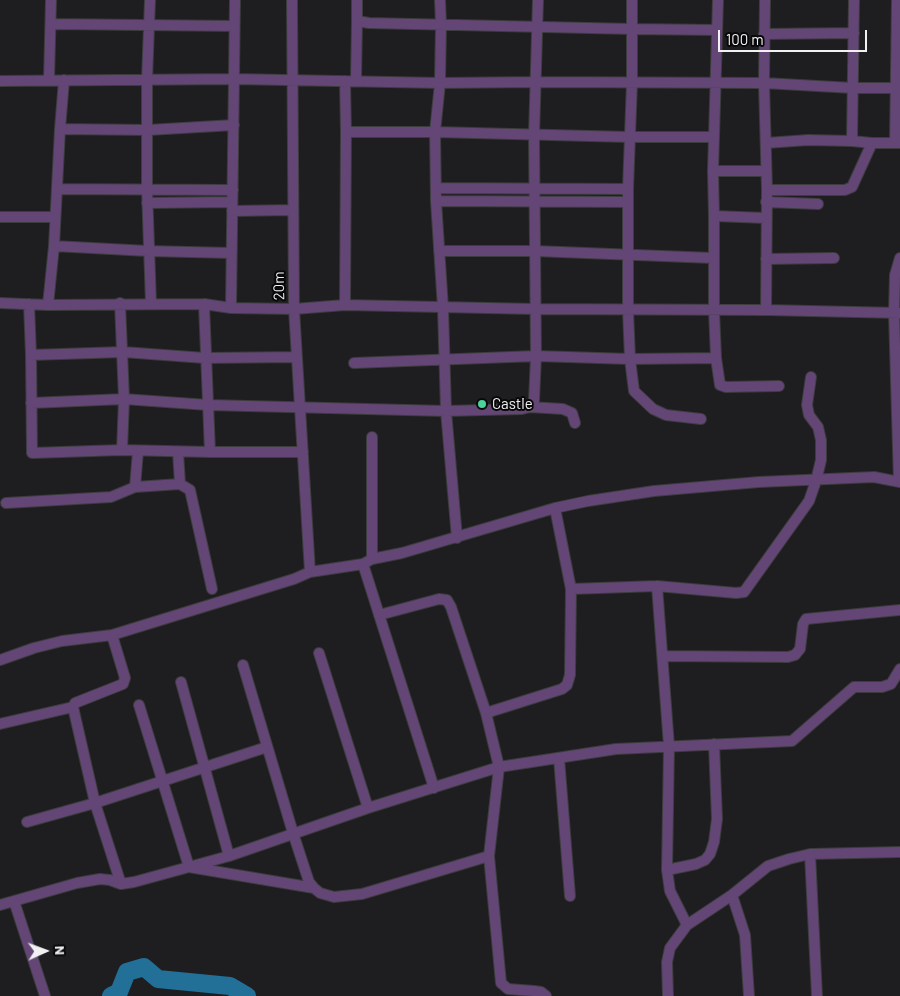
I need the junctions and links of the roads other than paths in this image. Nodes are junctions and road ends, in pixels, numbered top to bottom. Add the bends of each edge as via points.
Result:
1 (51, 0) edge
2 (150, 0) edge
3 (235, 0) edge
4 (292, 0) edge
5 (357, 0) edge
6 (440, 0) edge
7 (538, 0) edge
8 (632, 0) edge
9 (718, 0) edge
10 (765, 0) edge
11 (854, 0) edge
12 (897, 0) edge
13 (357, 21) junction
14 (51, 24) junction
15 (442, 24) junction
16 (149, 26) junction
17 (234, 26) junction
18 (537, 26) junction
19 (632, 29) junction
20 (717, 30) junction
21 (854, 33) junction
22 (764, 34) junction
23 (898, 37) edge
24 (234, 79) junction
25 (50, 80) junction
26 (64, 80) junction
27 (147, 80) junction
28 (292, 80) junction
29 (0, 81) edge
30 (345, 81) junction
31 (356, 81) junction
32 (535, 82) junction
33 (632, 82) junction
34 (440, 83) junction
35 (715, 83) junction
36 (764, 83) junction
37 (853, 88) junction
38 (898, 88) edge
39 (234, 125) junction
40 (60, 129) junction
41 (148, 130) junction
42 (346, 132) junction
43 (435, 132) junction
44 (534, 136) junction
45 (629, 137) junction
46 (713, 137) junction
47 (852, 140) junction
48 (766, 142) junction
49 (872, 143) junction
50 (898, 143) edge
51 (713, 171) junction
52 (766, 171) junction
53 (437, 188) junction
54 (535, 188) junction
55 (628, 188) junction
56 (57, 189) junction
57 (147, 189) junction
58 (232, 190) junction
59 (767, 190) junction
60 (436, 201) junction
61 (535, 202) junction
62 (628, 202) junction
63 (766, 202) junction
64 (148, 203) junction
65 (818, 204) dead end
66 (232, 207) junction
67 (293, 210) junction
68 (0, 216) edge
69 (714, 216) junction
70 (55, 217) junction
71 (766, 218) junction
72 (54, 246) junction
73 (535, 250) junction
74 (148, 251) junction
75 (439, 251) junction
76 (231, 253) junction
77 (628, 253) junction
78 (713, 258) junction
79 (834, 258) dead end
80 (900, 258) edge
81 (766, 259) junction
82 (0, 303) edge
83 (120, 303) junction
84 (29, 304) junction
85 (150, 304) junction
86 (204, 304) junction
87 (48, 305) junction
88 (345, 305) junction
89 (231, 308) junction
90 (443, 308) junction
91 (294, 309) junction
92 (535, 309) junction
93 (628, 310) junction
94 (714, 310) junction
95 (766, 310) junction
96 (897, 313) edge
97 (123, 352) junction
98 (31, 355) junction
99 (536, 356) junction
100 (296, 357) junction
101 (205, 358) junction
102 (445, 358) junction
103 (716, 358) junction
104 (630, 359) junction
105 (354, 363) dead end
106 (811, 377) dead end
107 (779, 386) dead end
108 (898, 386) edge
109 (124, 399) junction
110 (31, 403) junction
111 (208, 404) junction
112 (530, 407) junction
113 (300, 408) junction
114 (446, 411) junction
115 (701, 419) dead end
116 (575, 423) dead end
117 (372, 437) dead end
118 (122, 450) junction
119 (138, 451) junction
120 (178, 452) junction
121 (210, 452) junction
122 (303, 452) junction
123 (816, 481) junction
124 (900, 482) edge
125 (180, 484) junction
126 (135, 487) junction
127 (6, 504) dead end
128 (555, 508) junction
129 (457, 538) junction
130 (368, 562) junction
131 (310, 572) junction
132 (658, 586) junction
133 (212, 589) dead end
134 (571, 589) junction
135 (900, 610) edge
136 (379, 615) junction
137 (112, 635) junction
138 (319, 652) dead end
139 (663, 656) junction
140 (0, 660) edge
141 (243, 664) dead end
142 (900, 669) edge
143 (181, 682) dead end
144 (139, 705) dead end
145 (73, 707) junction
146 (486, 713) junction
147 (0, 724) edge
148 (714, 744) junction
149 (267, 746) junction
150 (669, 746) junction
151 (559, 758) junction
152 (206, 766) junction
153 (499, 768) junction
154 (162, 781) junction
155 (434, 788) junction
156 (96, 802) junction
157 (368, 808) junction
158 (27, 822) dead end
159 (293, 833) junction
160 (900, 852) edge
161 (810, 854) junction
162 (229, 856) junction
163 (489, 856) junction
164 (189, 867) junction
165 (667, 870) junction
166 (121, 884) junction
167 (314, 888) junction
168 (732, 895) junction
169 (570, 896) dead end
170 (14, 901) junction
171 (0, 905) edge
172 (687, 925) junction
173 (46, 996) edge
174 (546, 996) edge
175 (668, 996) edge
176 (749, 996) edge
177 (818, 996) edge

1 - 14 street
2 - 16 street
3 - 17 street
4 - 28 street, 20m
5 - 13 street
6 - 15 street
7 - 18 street
8 - 19 street
9 - 20 street
10 - 22 street
11 - 21 street
12 - 23 street
13 - 15 street
13 - 31 street
14 - 16 street
14 - 25 street
15 - 18 street
15 - 34 street
16 - 17 street
16 - 27 street
17 - 24 street
18 - 19 street
18 - 32 street
19 - 20 street
19 - 33 street
20 - 35 street
21 - 22 street
21 - 37 street
22 - 36 street
23 - 38 street
24 - 27 street
24 - 28 street
24 - 39 street
25 - 26 street
25 - 29 street
26 - 27 street
26 - 40 street
27 - 41 street
28 - 30 street
28 - 67 street, 20m
30 - 31 street
30 - 42 street
31 - 34 street
32 - 33 street
32 - 34 street
32 - 44 street
33 - 35 street
33 - 45 street
34 - 43 street
35 - 36 street
35 - 46 street
36 - 37 street
36 - 48 street
37 - 38 street
37 - 47 street
38 - 50 street
39 - 41 street
39 - 58 street
40 - 41 street
40 - 56 street
41 - 57 street
42 - 43 street
42 - 88 street
43 - 44 street
43 - 53 street
44 - 45 street
44 - 54 street
45 - 46 street
45 - 55 street
46 - 51 street
47 - 48 street
47 - 49 street
48 - 52 street
49 - 50 street
49 - 59 street via 852,187 845,190
51 - 52 street
51 - 69 street
52 - 59 street
53 - 54 street
53 - 60 street
54 - 55 street
54 - 61 street
55 - 62 street
56 - 57 street
56 - 70 street
57 - 58 street
57 - 64 street
58 - 66 street
59 - 63 street
60 - 61 street
60 - 75 street
61 - 62 street
61 - 73 street
62 - 77 street
63 - 65 street
63 - 71 street
64 - 66 street
64 - 74 street
66 - 67 street
66 - 76 street
67 - 91 street, 20m
68 - 70 street
69 - 71 street
69 - 78 street
70 - 72 street
71 - 81 street
72 - 74 street
72 - 87 street
73 - 75 street
73 - 77 street
73 - 92 street
74 - 76 street
74 - 85 street
75 - 90 street
76 - 89 street
77 - 78 street
77 - 93 street
78 - 94 street
79 - 81 street
80 - 96 street via 895,275
81 - 95 street
82 - 84 street
83 - 85 street
83 - 87 street
83 - 97 street
84 - 87 street
84 - 98 street
85 - 86 street
86 - 89 street
86 - 101 street
88 - 90 street
88 - 91 street
89 - 91 street
90 - 92 street
90 - 102 street
91 - 100 street, 20m
92 - 93 street
92 - 99 street
93 - 94 street
93 - 104 street
94 - 95 street
94 - 103 street
95 - 96 street
96 - 108 street
97 - 98 street
97 - 101 street
97 - 109 street
98 - 110 street
99 - 102 street
99 - 104 street
99 - 112 street via 534,401
100 - 101 street
100 - 113 street, 20m
101 - 111 street
102 - 105 street
102 - 114 street
103 - 104 street
103 - 107 street via 720,385
104 - 115 street via 634,391 645,403 666,415
106 - 123 street via 807,405 821,440
108 - 124 street
109 - 110 street
109 - 111 street
109 - 118 street
110 - 118 street via 32,453
111 - 113 street
111 - 121 street
112 - 114 street
112 - 116 street via 563,409 572,413
113 - 114 street
113 - 122 street, 20m
114 - 129 street
117 - 130 street
118 - 119 street
119 - 120 street
119 - 126 street
120 - 121 street
120 - 125 street
121 - 122 street
122 - 131 street, 20m
123 - 124 street via 874,477
123 - 128 street via 759,482 654,491
123 - 132 street via 808,501 744,592
125 - 126 street
125 - 133 street via 190,490
126 - 127 street via 111,497
128 - 129 street
128 - 134 street
129 - 130 street
130 - 131 street
130 - 136 street
131 - 137 street
132 - 134 street
132 - 139 street
134 - 146 street via 570,675 567,684 562,689
135 - 139 street via 806,619 800,650 788,657
136 - 146 street via 439,599 447,600
136 - 155 street
137 - 140 street via 62,641
137 - 145 street via 125,678 123,684 75,703
138 - 157 street
139 - 150 street
141 - 149 street
142 - 148 street via 892,684 854,687 792,741
143 - 152 street
144 - 154 street
145 - 147 street
145 - 156 street
146 - 153 street
148 - 150 street
148 - 165 street via 717,819 710,854 696,864
149 - 152 street
149 - 159 street
150 - 151 street via 616,749
150 - 165 street
151 - 153 street
151 - 169 street
152 - 154 street
152 - 162 street
153 - 155 street
153 - 163 street
154 - 156 street
154 - 164 street
155 - 157 street
156 - 158 street
156 - 166 street
157 - 159 street
159 - 162 street
159 - 167 street via 309,882
160 - 161 street
161 - 168 street via 768,866
161 - 177 street
162 - 164 street
163 - 167 street via 362,894 334,897
163 - 174 street via 500,983 508,990 541,992
164 - 166 street
164 - 167 street
165 - 172 street via 670,891
166 - 170 street via 100,879
168 - 172 street
168 - 176 street via 745,935
170 - 171 street
170 - 173 street
172 - 175 street via 670,948

